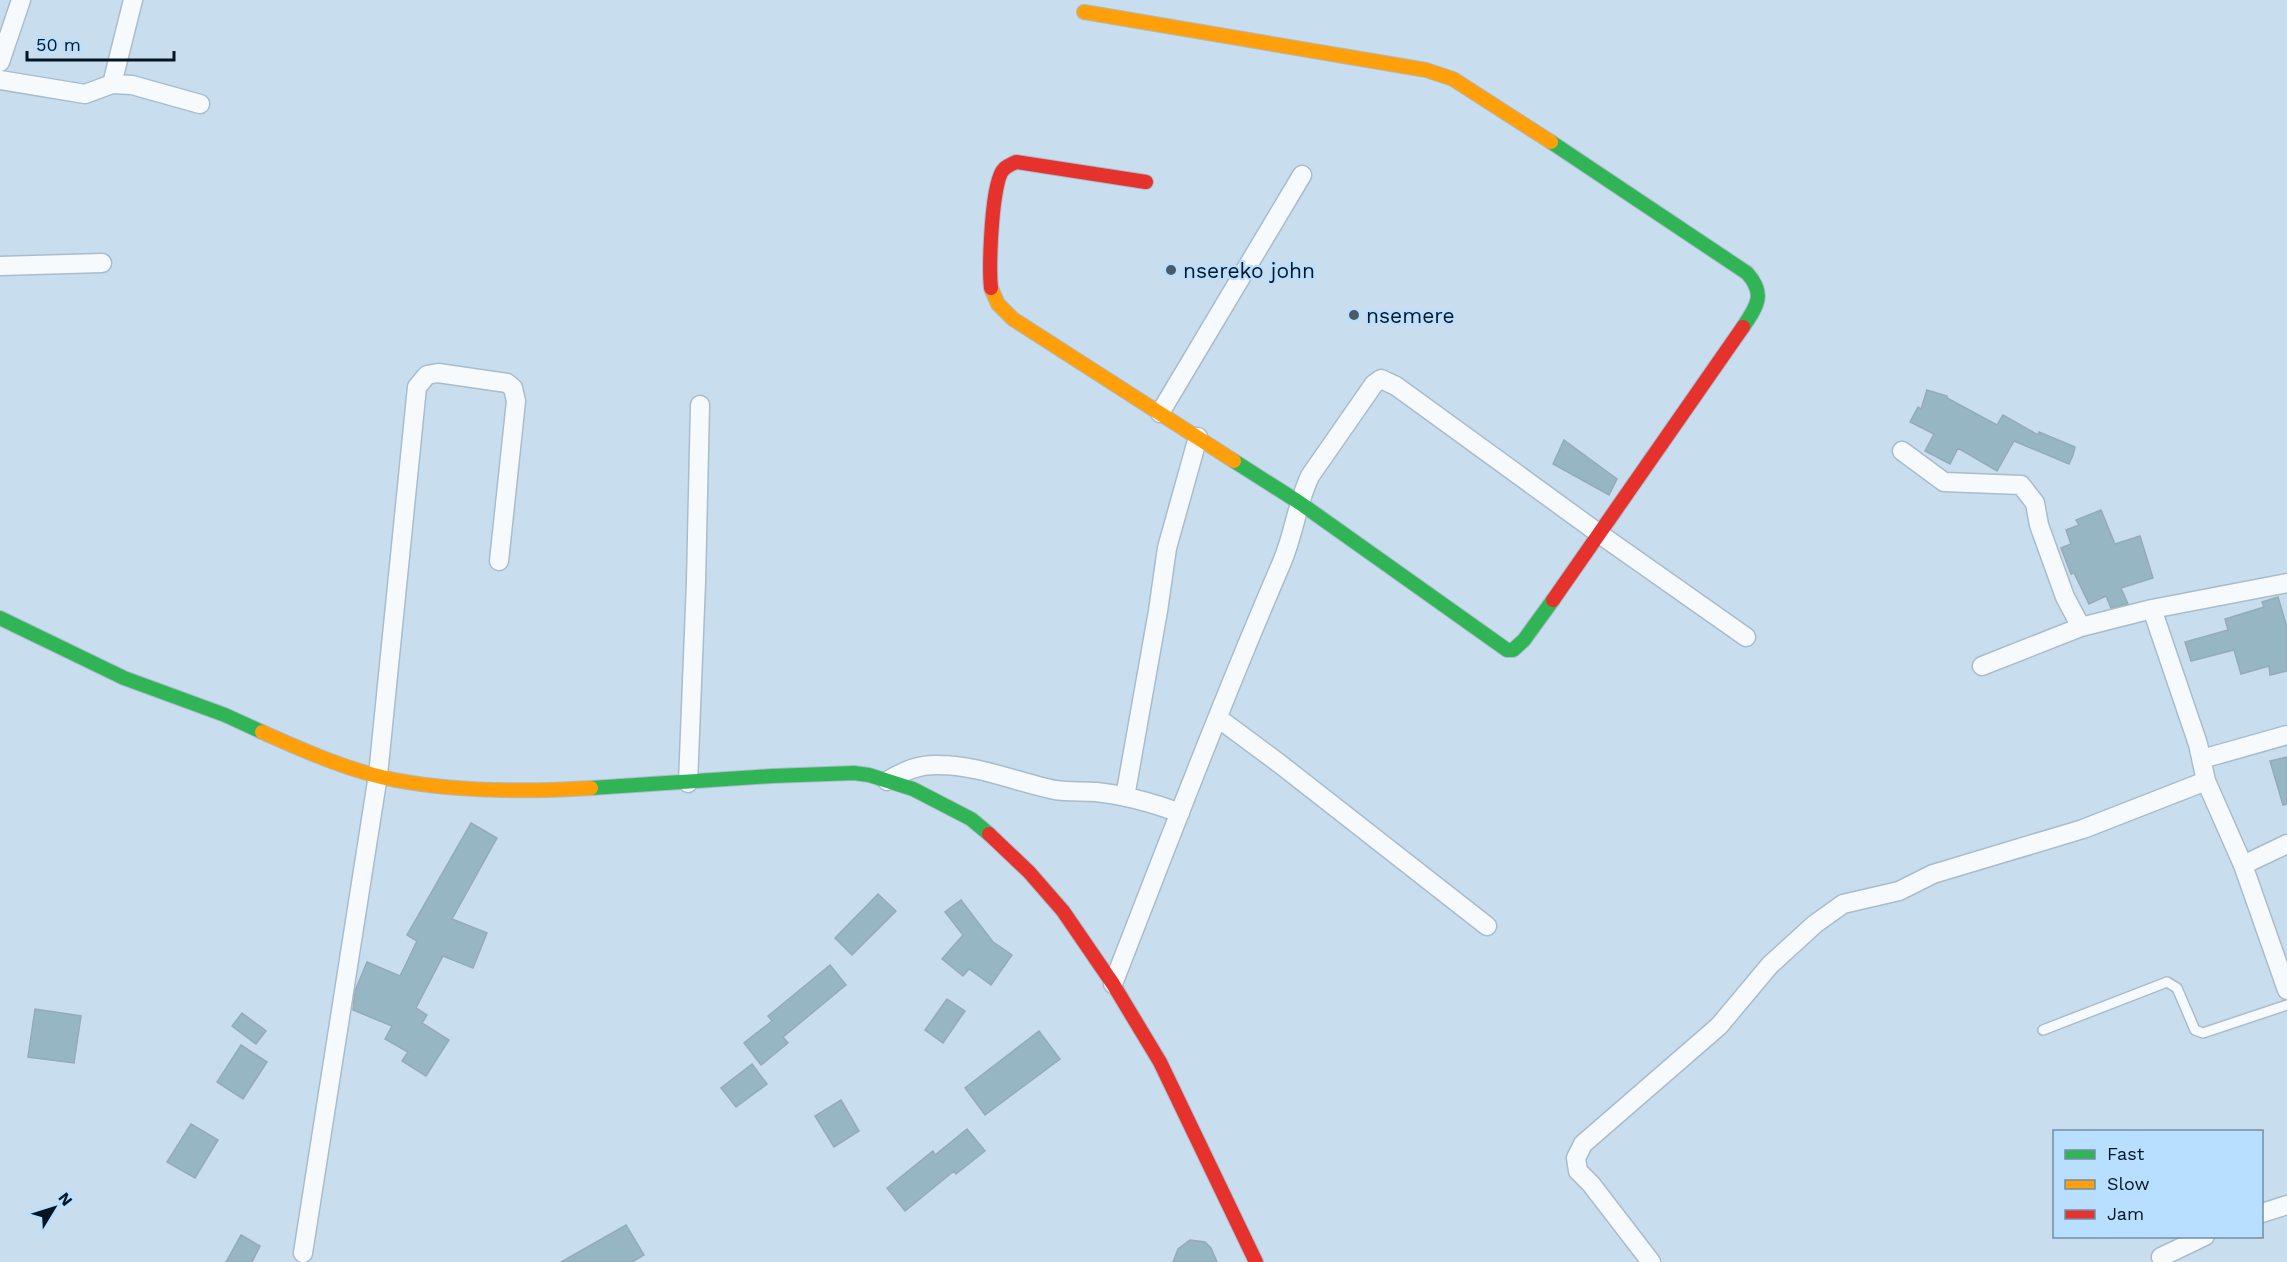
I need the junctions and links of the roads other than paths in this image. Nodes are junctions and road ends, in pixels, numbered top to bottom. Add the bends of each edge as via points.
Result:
1 (21, 0) edge
2 (133, 0) edge
3 (1084, 12) dead end
4 (0, 62) edge
5 (0, 80) edge
6 (112, 84) junction
7 (200, 104) dead end
8 (1302, 175) dead end
9 (1146, 182) dead end
10 (102, 264) dead end
11 (0, 266) edge
12 (700, 405) dead end
13 (1160, 413) junction
14 (1198, 437) junction
15 (1902, 452) dead end
16 (1300, 503) junction
17 (1601, 535) junction
18 (500, 561) dead end
19 (2287, 583) edge
20 (2152, 609) junction
21 (0, 618) edge
22 (2081, 627) junction
23 (1746, 637) dead end
24 (1982, 666) dead end
25 (1218, 718) junction
26 (2287, 735) edge
27 (2202, 759) junction
28 (378, 775) junction
29 (887, 781) junction
30 (2206, 781) junction
31 (688, 783) junction
32 (1125, 797) junction
33 (1180, 813) junction
34 (2287, 844) edge
35 (2243, 865) junction
36 (1487, 926) dead end
37 (2282, 956) edge
38 (1113, 984) junction
39 (2287, 990) edge
40 (2287, 1005) edge
41 (2043, 1030) dead end
42 (2287, 1205) edge
43 (2263, 1213) edge
44 (2201, 1238) edge
45 (303, 1253) dead end
46 (2161, 1257) dead end
47 (1256, 1262) edge
48 (1651, 1262) edge

1 - 4 street
2 - 6 street
3 - 17 street via 1426,70 1453,79 1755,281 1759,298 1755,309
5 - 6 street via 85,94
6 - 7 street via 132,85
8 - 13 street
9 - 13 street via 1016,162 1008,165 997,182 989,265 998,304 1013,319
10 - 11 street
12 - 31 street
13 - 14 street
14 - 16 street
14 - 32 street via 1167,548
15 - 22 street via 1944,482 2020,485 2035,503 2065,597
16 - 17 street via 1507,650 1513,650 1524,640
16 - 17 street via 1310,476 1381,379
16 - 25 street via 1287,549
17 - 23 street
18 - 28 street via 516,401 513,388 507,383 438,372 427,375 417,387
19 - 20 street
20 - 22 street
20 - 27 street
21 - 28 street via 124,678 225,715 313,755
22 - 24 street
25 - 33 street
25 - 36 street
26 - 27 street
27 - 30 street
28 - 31 street via 457,787 542,791
28 - 45 street
29 - 31 street via 854,773
29 - 32 street via 908,769 939,765 1058,790
29 - 38 street via 913,789 971,819 999,842 1063,911
30 - 35 street
30 - 48 street via 2083,829 1934,874 1899,891 1843,904 1815,924 1770,965 1719,1026 1583,1144 1576,1158 1578,1171
32 - 33 street
33 - 38 street
34 - 35 street
35 - 37 street
37 - 39 street
38 - 47 street via 1160,1062
40 - 41 lane via 2204,1033 2195,1030 2177,988 2167,982
42 - 43 street
44 - 46 street

